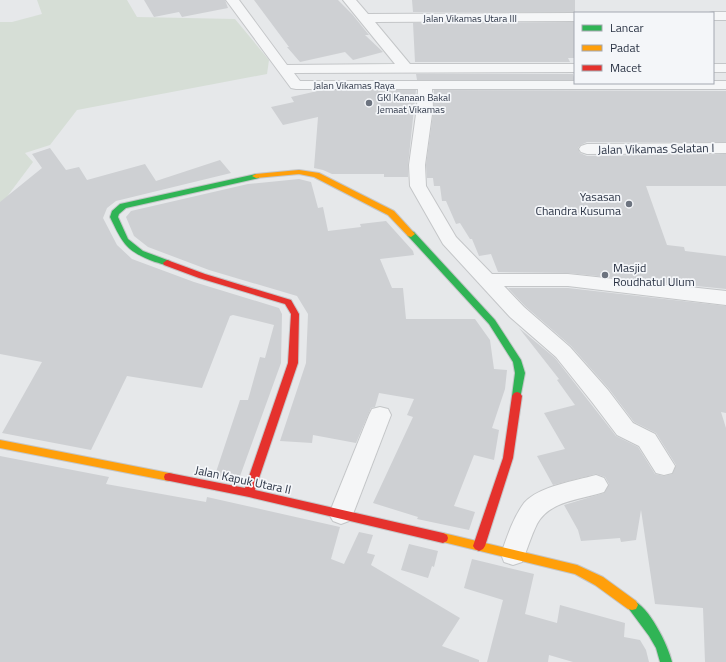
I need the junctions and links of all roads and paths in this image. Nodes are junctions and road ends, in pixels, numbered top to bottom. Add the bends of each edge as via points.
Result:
1 (232, 0) edge
2 (349, 0) edge
3 (714, 16) edge
4 (726, 16) edge
5 (574, 17) edge
6 (365, 18) junction
7 (406, 68) junction
8 (574, 68) edge
9 (714, 68) edge
10 (726, 68) edge
11 (284, 70) junction
12 (425, 84) junction
13 (726, 86) edge
14 (726, 148) edge
15 (587, 149) dead end
16 (487, 280) junction
17 (726, 298) edge
18 (380, 415) dead end
19 (0, 444) edge
20 (664, 466) dead end
21 (596, 485) dead end
22 (249, 493) junction
23 (341, 514) junction
24 (479, 546) junction
25 (513, 554) junction
26 (666, 662) edge

1 - 11 street
2 - 6 street
3 - 4 street
5 - 6 street, Jalan Vikamas Utara III
6 - 7 street
7 - 8 street, Jalan Vikamas Raya
7 - 11 street, Jalan Vikamas Raya
9 - 10 street
11 - 12 street, Jalan Vikamas Raya via 299,85
12 - 13 street, Jalan Vikamas Raya
12 - 16 street via 426,107 417,165 418,186 449,240
14 - 15 street, Jalan Vikamas Selatan I
16 - 17 street via 568,280
16 - 20 street via 517,312 563,352 624,429 647,440
18 - 23 street
19 - 22 street, Jalan Kapuk Utara II
21 - 25 street via 557,496 535,508 524,526
22 - 23 street, Jalan Kapuk Utara II
22 - 24 street via 293,363 295,314 288,302 202,276 140,253 125,240 114,217 123,206 248,177 292,173 316,175 391,213 492,322 518,362 520,373 508,458
23 - 24 street, Jalan Kapuk Utara II
24 - 25 street, Jalan Kapuk Utara II
25 - 26 street, Jalan Kapuk Utara II via 577,570 612,589 632,606 654,633 664,651

